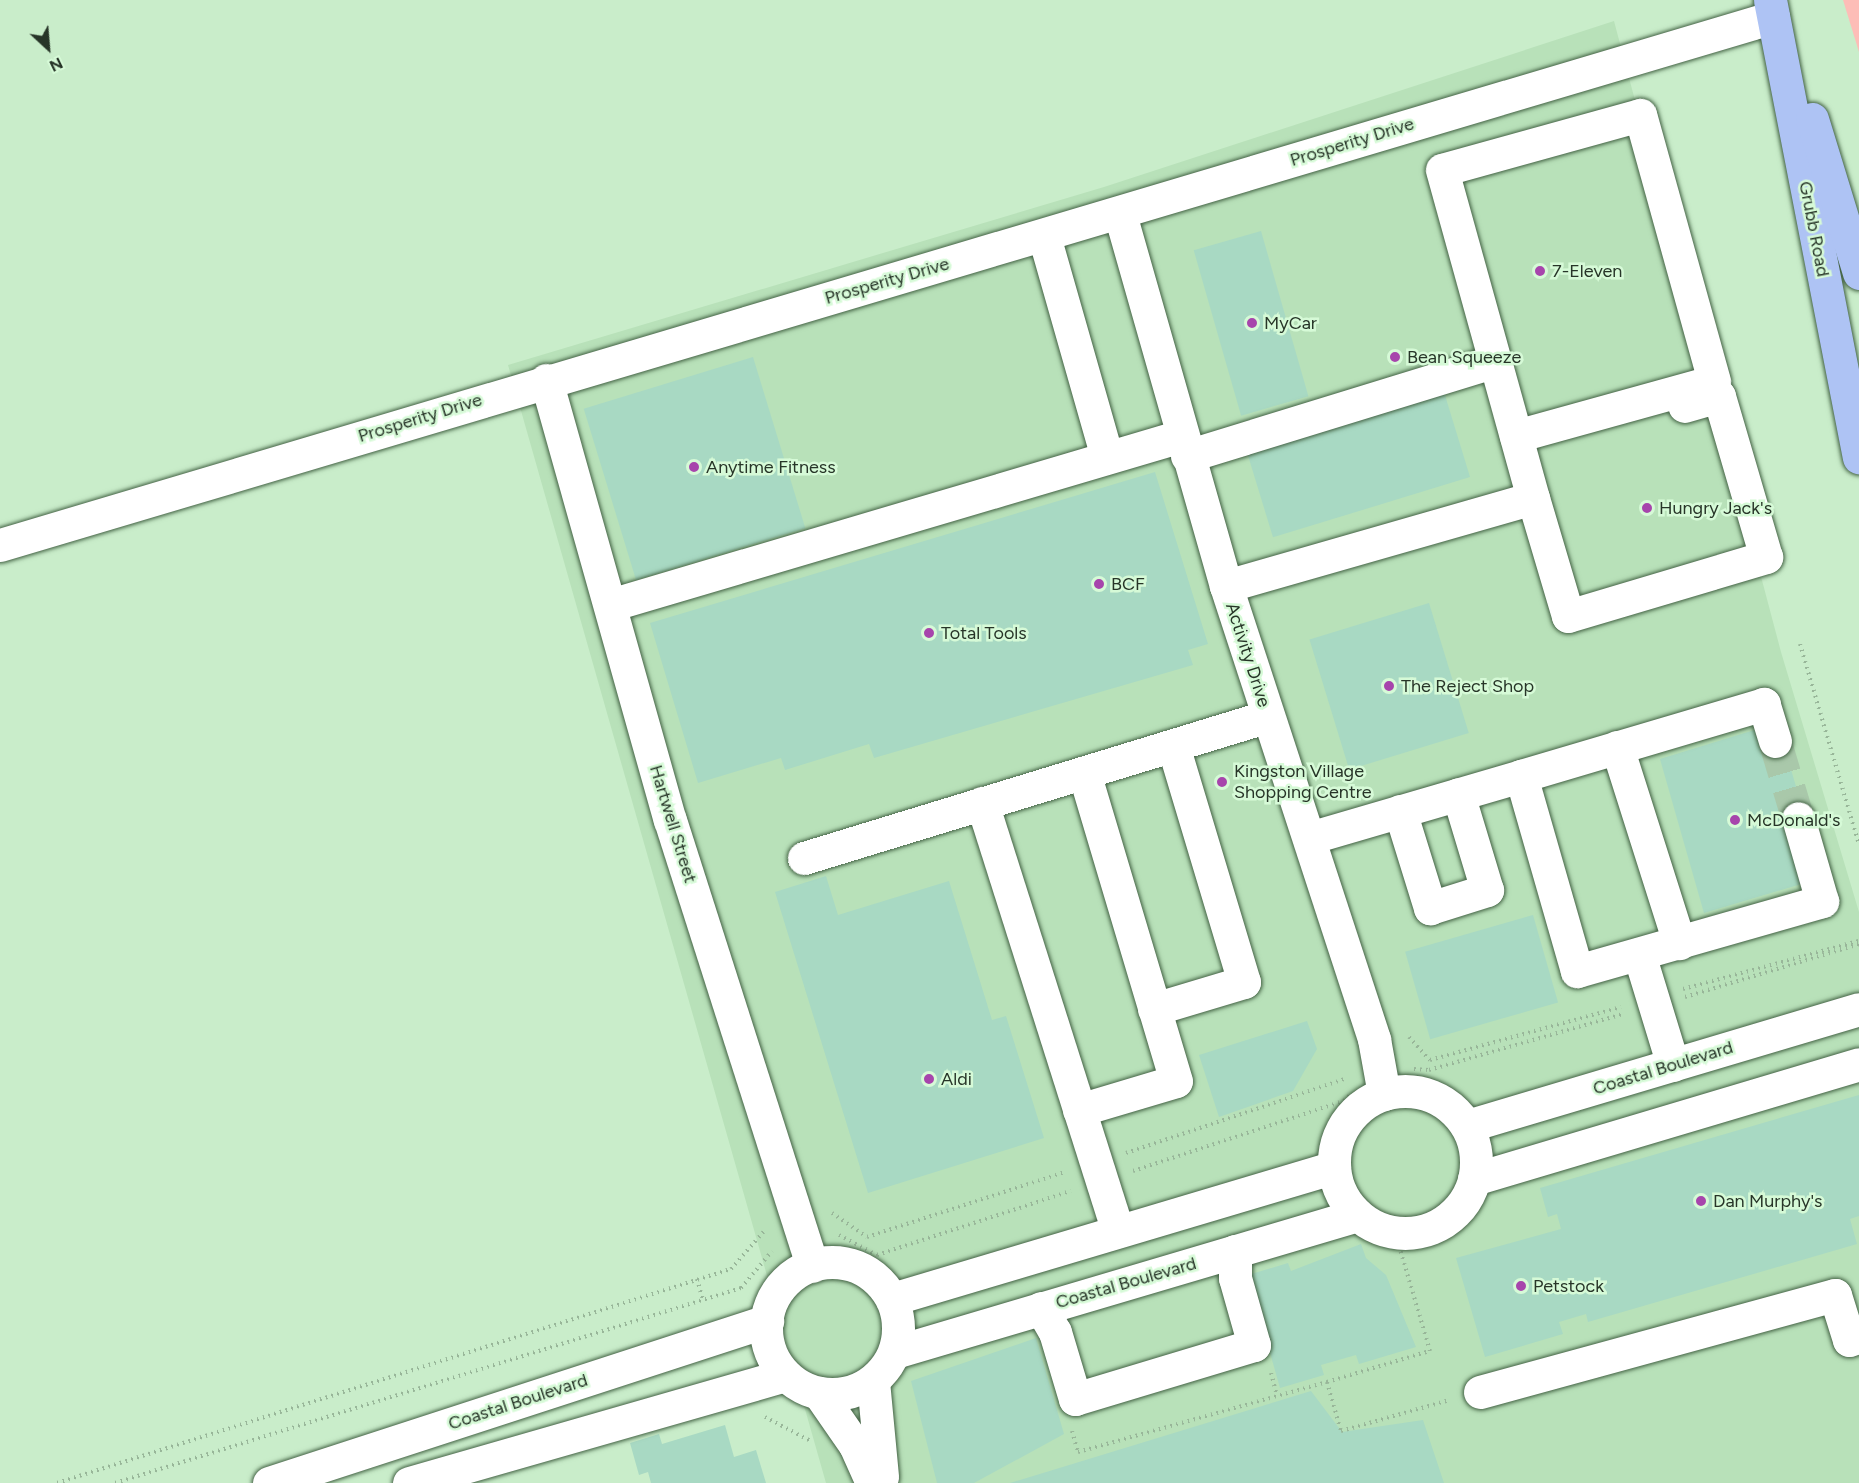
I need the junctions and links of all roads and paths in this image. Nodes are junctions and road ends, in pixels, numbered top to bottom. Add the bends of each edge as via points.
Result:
1 (1773, 6) edge
2 (1120, 214) junction
3 (1044, 236) junction
4 (1859, 273) edge
5 (1495, 361) junction
6 (546, 380) junction
7 (1519, 445) junction
8 (1184, 446) junction
9 (1107, 457) junction
10 (1859, 457) edge
11 (1533, 498) junction
12 (0, 545) edge
13 (1226, 586) junction
14 (610, 605) junction
15 (1800, 644) dead end
16 (1268, 716) junction
17 (1775, 741) tunnel mouth
18 (1173, 745) junction
19 (1617, 747) junction
20 (1084, 772) junction
21 (1521, 776) junction
22 (1458, 794) junction
23 (982, 803) junction
24 (1400, 811) junction
25 (1798, 818) tunnel mouth
26 (1309, 838) junction
27 (1859, 844) edge
28 (804, 858) dead end
29 (1859, 942) edge
30 (1679, 943) junction
31 (1640, 954) junction
32 (1654, 1002) junction
33 (1154, 1009) junction
34 (1859, 1009) edge
35 (1859, 1064) edge
36 (1673, 1065) junction
37 (1379, 1067) junction
38 (1346, 1070) dead end
39 (1079, 1110) junction
40 (1467, 1126) junction
41 (1334, 1167) junction
42 (1099, 1172) junction
43 (1474, 1179) junction
44 (1357, 1215) junction
45 (1118, 1231) junction
46 (804, 1238) junction
47 (1399, 1246) dead end
48 (1235, 1251) junction
49 (892, 1299) junction
50 (1041, 1308) junction
51 (766, 1321) junction
52 (1859, 1337) edge
53 (895, 1352) junction
54 (784, 1375) junction
55 (873, 1381) junction
56 (1327, 1382) junction
57 (1480, 1392) joint
58 (819, 1393) junction
59 (1069, 1420) dead end
60 (57, 1483) edge
61 (115, 1483) edge
62 (269, 1483) edge
63 (409, 1483) edge
64 (872, 1483) edge
65 (883, 1483) edge

1 - 2 street, Prosperity Drive
1 - 4 main road, Grubb Road
1 - 10 main road, Grubb Road
2 - 3 street, Prosperity Drive
2 - 8 street, Activity Drive
3 - 6 street, Prosperity Drive
3 - 9 street
5 - 7 street
5 - 7 street via 1442,170 1640,115 1714,381
5 - 8 street
6 - 12 street, Prosperity Drive
6 - 14 street, Hartwell Street
7 - 11 street
7 - 11 street via 1719,396 1766,557 1568,616
8 - 9 street
8 - 13 street, Activity Drive
9 - 14 street
11 - 13 street
13 - 16 street, Activity Drive
14 - 46 street, Hartwell Street via 670,820
15 - 27 path
16 - 18 street
16 - 26 street, Activity Drive
17 - 19 street via 1764,704
18 - 20 street
18 - 33 street via 1244,982
19 - 21 street
19 - 30 street
20 - 23 street
20 - 33 street
21 - 22 street
21 - 31 street via 1577,971
22 - 24 street
22 - 24 street via 1487,890 1430,908
23 - 28 street
23 - 39 street
24 - 26 street
25 - 30 street via 1822,901
26 - 37 street, Activity Drive
29 - 32 path
29 - 32 path
30 - 31 street
31 - 32 street
32 - 36 street
32 - 37 path via 1429,1070
32 - 37 path via 1430,1060 1403,1031
33 - 39 street via 1176,1081
34 - 36 street, Coastal Boulevard
35 - 43 street
36 - 40 street, Coastal Boulevard
37 - 40 street via 1413,1092 1440,1100
37 - 41 street via 1367,1102 1347,1122
37 - 42 path via 1344,1101
38 - 42 path via 1344,1082
39 - 42 street
40 - 43 street via 1477,1161
41 - 44 street via 1345,1201
41 - 45 street
42 - 45 street
42 - 46 path via 877,1255 827,1229
42 - 46 path via 867,1237 821,1205
43 - 44 street via 1457,1211 1430,1229 1389,1232
44 - 48 street, Coastal Boulevard
45 - 49 street
46 - 49 street via 881,1283
46 - 51 street
46 - 60 path via 774,1220 731,1269
46 - 61 path via 780,1242 741,1288
47 - 56 path via 1430,1351
48 - 50 street, Coastal Boulevard
48 - 50 street via 1234,1278 1254,1345 1075,1399 1055,1332
49 - 53 street via 898,1316
50 - 53 street, Coastal Boulevard
51 - 54 street via 767,1340
51 - 62 street, Coastal Boulevard
52 - 57 street via 1849,1340 1835,1295
53 - 55 street
54 - 58 street
54 - 63 street
55 - 58 street via 838,1394
55 - 65 street
56 - 57 path via 1341,1431
56 - 59 path via 1078,1452
58 - 64 street via 855,1445

